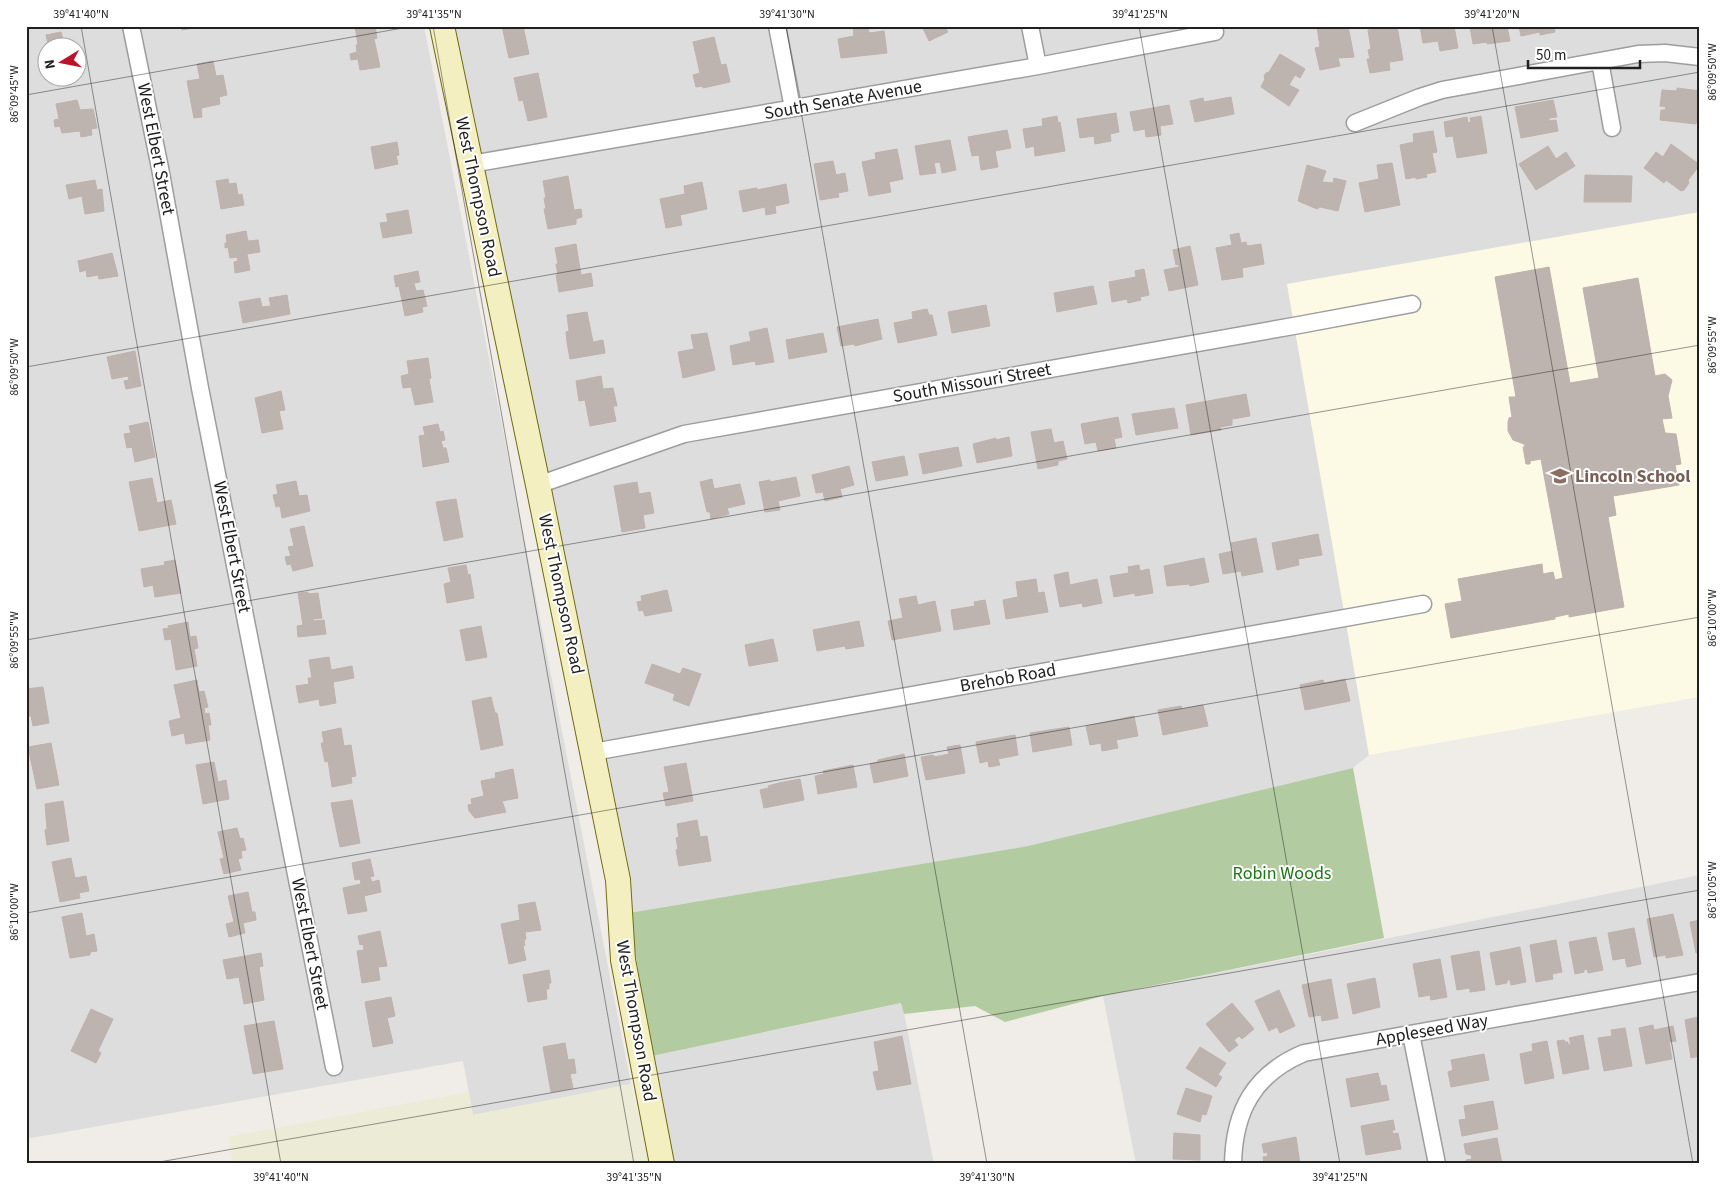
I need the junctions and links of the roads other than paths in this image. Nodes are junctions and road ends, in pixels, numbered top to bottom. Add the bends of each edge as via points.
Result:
1 (131, 26) edge
2 (442, 26) edge
3 (777, 26) edge
4 (1030, 26) edge
5 (1215, 32) dead end
6 (1700, 57) edge
7 (1600, 61) junction
8 (1038, 66) junction
9 (793, 108) junction
10 (1355, 123) dead end
11 (1612, 128) dead end
12 (471, 164) junction
13 (1412, 304) dead end
14 (538, 485) junction
15 (1423, 604) dead end
16 (593, 752) junction
17 (1700, 982) edge
18 (1411, 1034) junction
19 (334, 1067) dead end
20 (662, 1164) edge
21 (1233, 1164) edge
22 (1437, 1164) edge

1 - 19 street, West Elbert Street
2 - 12 main road, West Thompson Road
3 - 9 street
4 - 8 street
5 - 8 street, South Senate Avenue
6 - 7 street via 1646,53
7 - 10 street via 1442,90
7 - 11 street
8 - 9 street, South Senate Avenue
9 - 12 street, South Senate Avenue
12 - 14 main road, West Thompson Road
13 - 14 street, South Missouri Street via 684,434
14 - 16 main road, West Thompson Road
15 - 16 street, Brehob Road
16 - 20 main road, West Thompson Road via 618,880 627,988
17 - 18 street, Appleseed Way
18 - 21 street, Appleseed Way via 1304,1054 1273,1070 1244,1105 1235,1134
18 - 22 street

